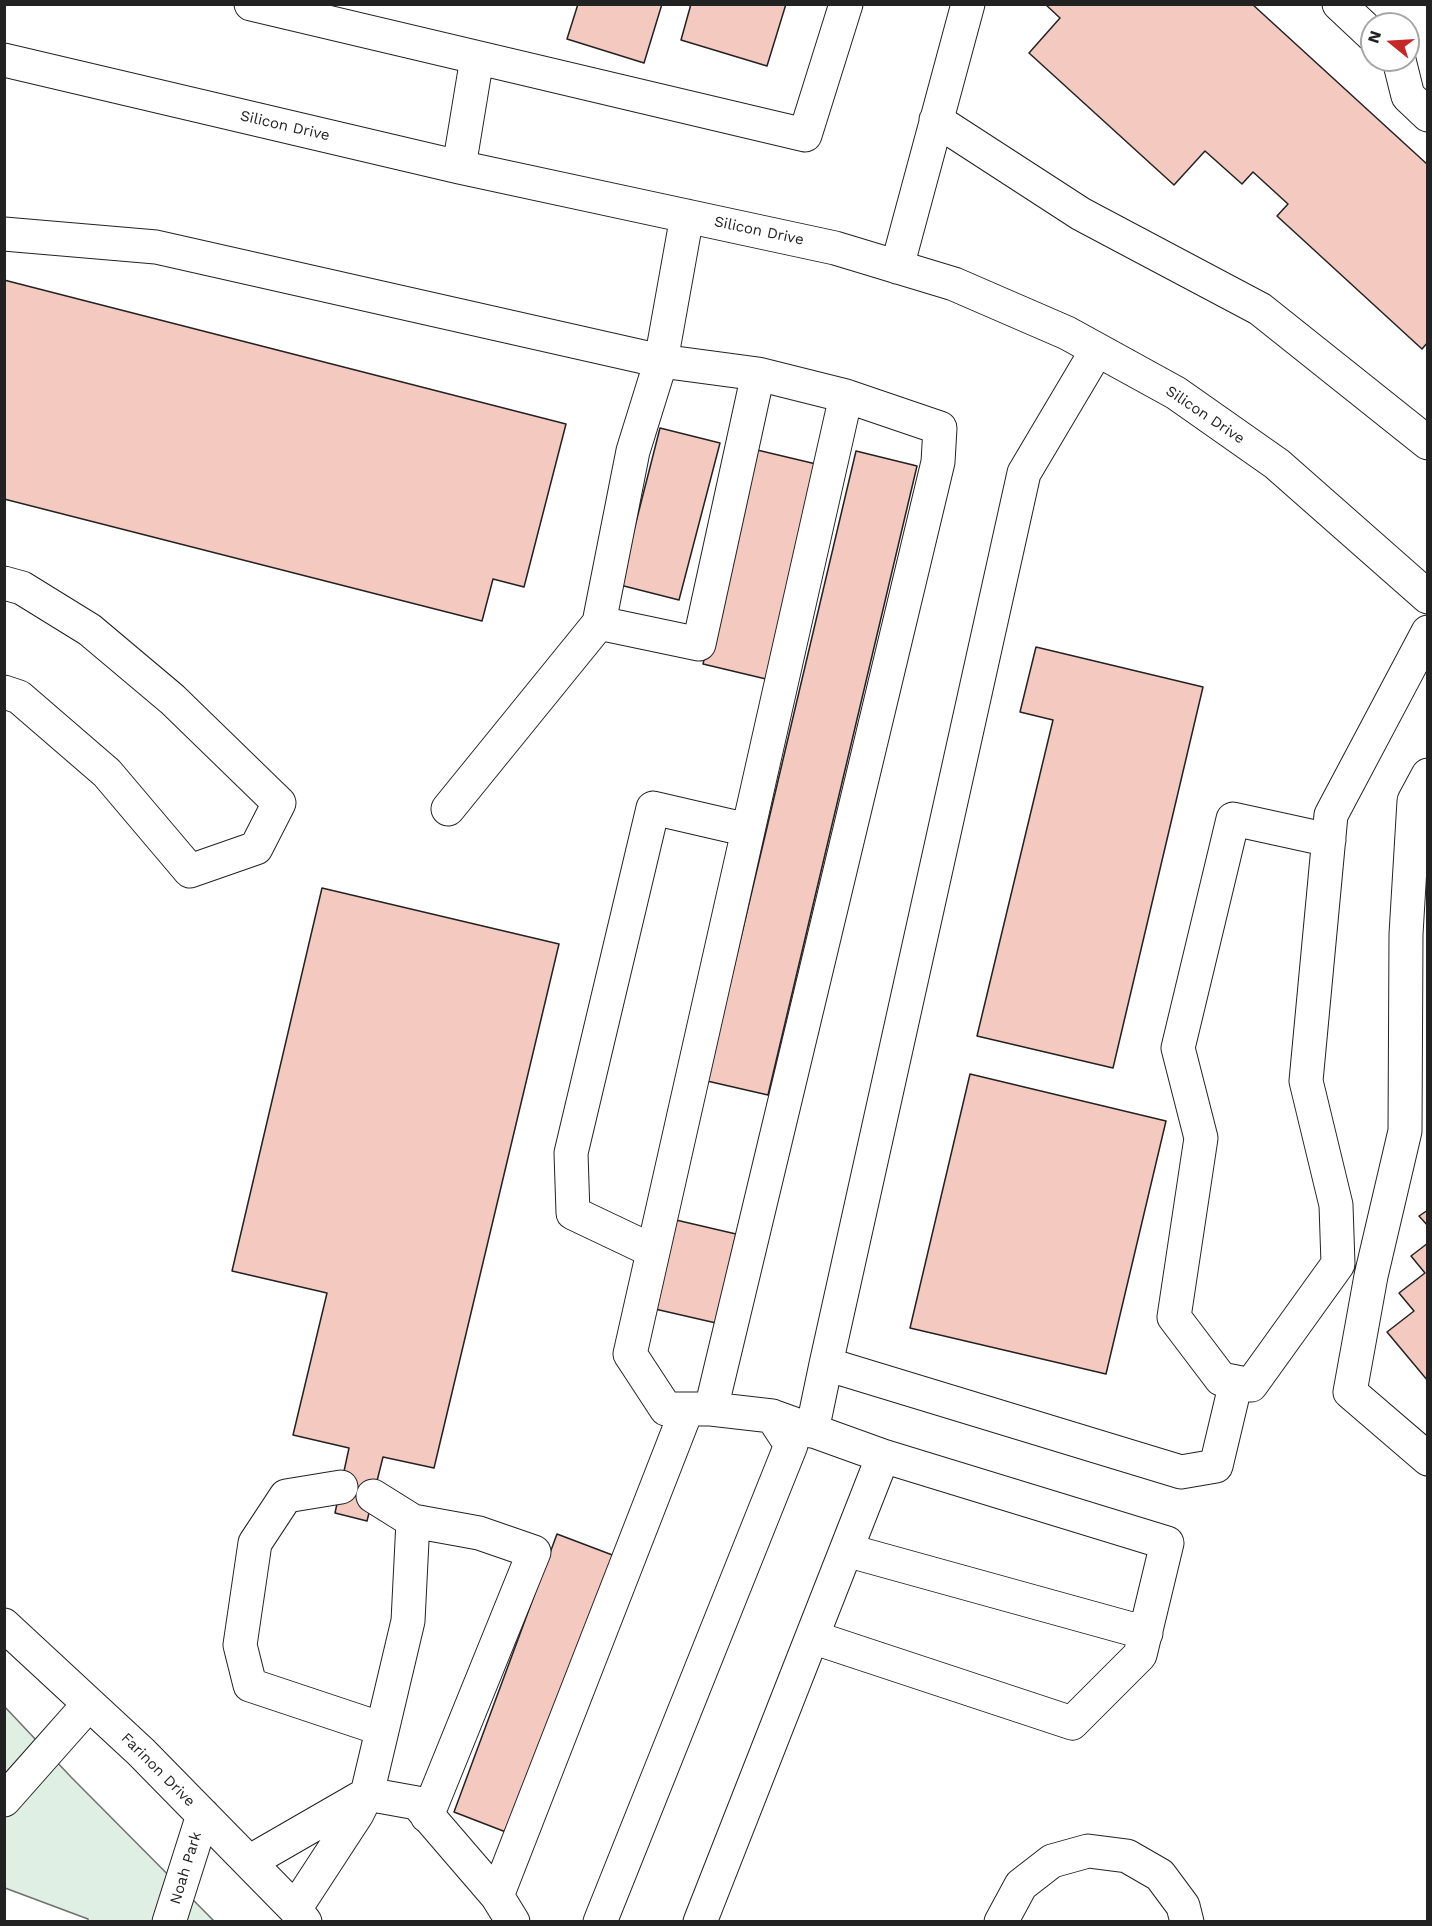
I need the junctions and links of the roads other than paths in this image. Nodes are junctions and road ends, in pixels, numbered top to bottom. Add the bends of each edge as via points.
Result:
1 (251, 4) edge
2 (846, 4) edge
3 (968, 4) edge
4 (1340, 4) edge
5 (1360, 23) edge
6 (477, 58) junction
7 (4, 60) edge
8 (1402, 72) edge
9 (1428, 115) edge
10 (936, 120) junction
11 (459, 167) junction
12 (687, 216) junction
13 (4, 234) edge
14 (897, 267) junction
15 (1097, 350) junction
16 (661, 361) junction
17 (758, 374) junction
18 (846, 396) junction
19 (1428, 443) edge
20 (4, 583) edge
21 (1428, 597) edge
22 (599, 623) junction
23 (1428, 632) edge
24 (4, 692) edge
25 (1428, 775) edge
26 (448, 809) dead end
27 (748, 830) junction
28 (1329, 840) junction
29 (653, 1251) junction
30 (826, 1364) junction
31 (1236, 1382) junction
32 (699, 1409) junction
33 (772, 1416) junction
34 (812, 1431) junction
35 (883, 1456) junction
36 (1428, 1459) edge
37 (341, 1487) dead end
38 (373, 1496) dead end
39 (413, 1521) junction
40 (846, 1550) junction
41 (4, 1625) edge
42 (1146, 1633) junction
43 (812, 1637) junction
44 (89, 1704) junction
45 (382, 1729) junction
46 (367, 1794) junction
47 (4, 1800) edge
48 (203, 1815) junction
49 (428, 1816) junction
50 (249, 1862) junction
51 (505, 1909) edge
52 (300, 1915) edge
53 (169, 1922) edge
54 (600, 1922) edge
55 (700, 1922) edge
56 (1001, 1922) edge
57 (1187, 1922) edge

1 - 6 street
2 - 6 street via 805,135
3 - 10 street
4 - 5 street
6 - 11 street
7 - 11 street, Silicon Drive
8 - 9 street via 1408,96
10 - 14 street
10 - 19 street via 1081,214 1260,309
11 - 12 street, Silicon Drive
12 - 14 street, Silicon Drive via 835,248
12 - 16 street
13 - 16 street via 156,247
14 - 15 street, Silicon Drive via 954,284
15 - 21 street, Silicon Drive via 1176,393 1277,464
15 - 30 street via 1024,473
16 - 17 street
16 - 22 street via 633,451
17 - 18 street
17 - 22 street via 699,644
18 - 27 street
18 - 32 street via 940,428 938,462
20 - 24 street via 22,588 90,630 172,699 279,803 256,849 190,871 107,774 19,697
22 - 26 street
23 - 28 street via 1331,815
25 - 36 street via 1414,801 1406,934 1405,1131 1371,1276 1350,1392
27 - 29 street
27 - 29 street via 653,808 571,1153 573,1214
28 - 31 street via 1306,1081 1336,1205 1338,1264 1251,1384
28 - 31 street via 1233,819 1178,1048 1201,1138 1174,1317 1221,1379
29 - 32 street via 630,1354 666,1409
30 - 31 street via 1181,1472 1216,1466
30 - 34 street
32 - 33 street
32 - 51 street
33 - 34 street
33 - 54 street via 791,1445
34 - 35 street
35 - 40 street
35 - 42 street via 1167,1543
37 - 45 street via 285,1496 255,1543 240,1645 250,1685
38 - 39 street
39 - 45 street via 408,1621
39 - 49 street via 479,1533 534,1552
40 - 42 street
40 - 43 street
41 - 44 street, Farinon Drive
42 - 43 street via 1140,1655 1072,1723
43 - 55 street
44 - 47 street
44 - 48 street, Farinon Drive
45 - 46 street
46 - 49 street via 417,1803
46 - 50 street
46 - 52 street
48 - 50 street, Farinon Drive
48 - 53 street, Noah Park
49 - 51 street
50 - 52 street, Farinon Drive
56 - 57 street via 1021,1885 1052,1861 1088,1851 1127,1856 1160,1875 1183,1906

